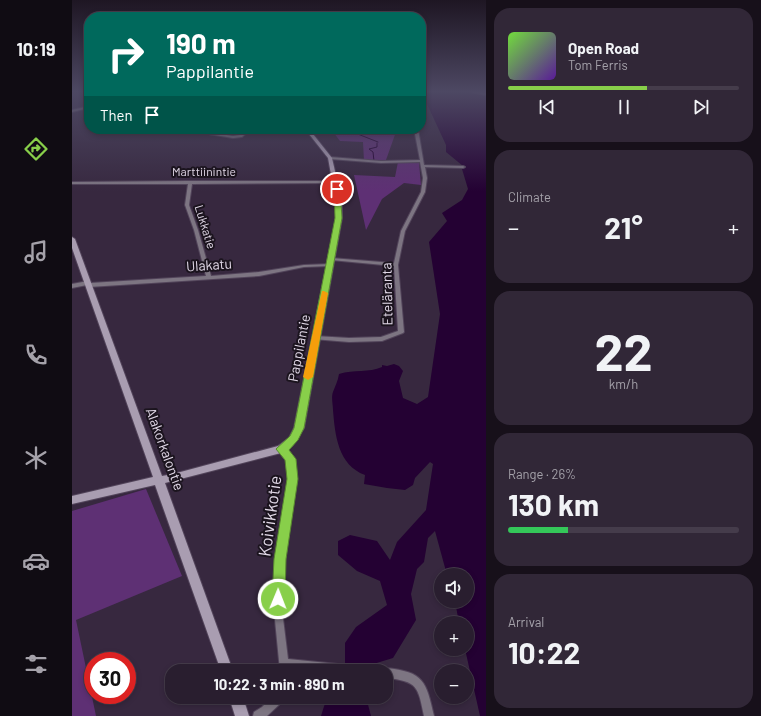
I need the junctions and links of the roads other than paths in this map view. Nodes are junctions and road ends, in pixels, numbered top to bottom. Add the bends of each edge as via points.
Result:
1 (213, 134) edge
2 (243, 134) edge
3 (311, 134) edge
4 (417, 134) edge
5 (330, 158) junction
6 (423, 163) junction
7 (463, 166) dead end
8 (190, 182) junction
9 (336, 182) junction
10 (72, 183) edge
11 (72, 239) edge
12 (330, 262) junction
13 (396, 265) junction
14 (209, 277) junction
15 (88, 284) junction
16 (72, 286) edge
17 (316, 338) junction
18 (281, 449) junction
19 (158, 480) junction
20 (72, 500) edge
21 (224, 664) edge
22 (285, 664) edge
23 (393, 673) edge
24 (238, 704) edge
25 (272, 704) edge
26 (242, 716) edge
27 (258, 716) edge
28 (429, 716) edge

1 - 2 street via 233,137
3 - 5 street, Pappilantie
4 - 6 street, Eteläranta
5 - 6 street
5 - 9 street, Pappilantie
6 - 7 street
6 - 13 street, Eteläranta via 423,192 403,231
8 - 9 street, Marttiinintie
8 - 10 street, Marttiinintie
8 - 14 street, Lukkatie via 187,204
9 - 12 street, Pappilantie via 339,218
11 - 15 street, Alakorkalontie
12 - 13 street, Ulakatu
12 - 14 street, Ulakatu via 259,274
12 - 17 street, Pappilantie
13 - 17 street, Eteläranta via 401,332 382,339
14 - 15 street, Ulakatu
15 - 16 street, Ulakatu
15 - 19 street, Alakorkalontie
17 - 18 street, Pappilantie via 299,428 294,438
18 - 19 street, Pappilantie
18 - 22 street, Koivikkotie via 290,459 292,467 279,577 278,610
19 - 20 street, Pappilantie
19 - 21 street, Alakorkalontie
23 - 28 street via 402,674 418,682
24 - 26 street
25 - 27 street

